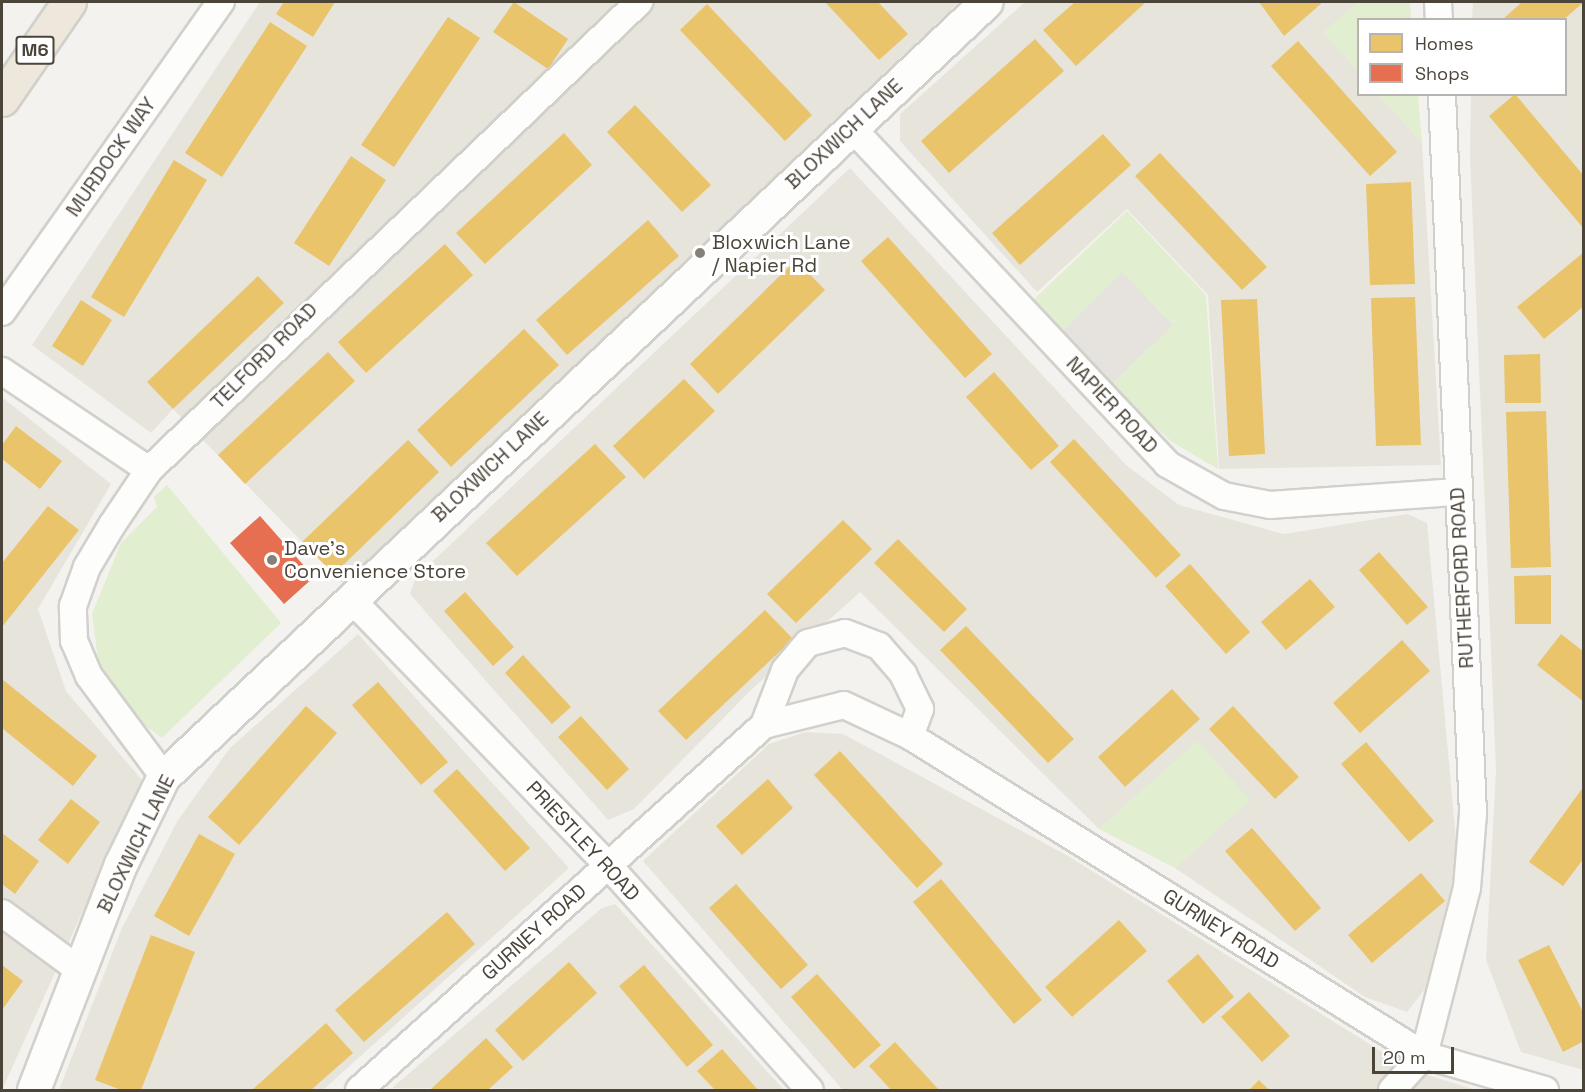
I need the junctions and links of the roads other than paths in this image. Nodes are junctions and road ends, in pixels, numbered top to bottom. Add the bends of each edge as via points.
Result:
1 (69, 2) edge
2 (221, 2) edge
3 (639, 2) edge
4 (987, 2) edge
5 (1438, 2) edge
6 (1439, 18) edge
7 (1442, 96) edge
8 (2, 99) edge
9 (851, 127) junction
10 (2, 312) edge
11 (2, 371) edge
12 (149, 470) junction
13 (1458, 492) junction
14 (350, 598) junction
15 (764, 725) junction
16 (910, 736) junction
17 (164, 777) junction
18 (608, 865) junction
19 (2, 913) edge
20 (78, 969) junction
21 (1424, 1055) junction
22 (34, 1090) edge
23 (359, 1090) edge
24 (810, 1090) edge
25 (1392, 1090) edge
26 (1545, 1090) edge

1 - 8 highway, M6
2 - 10 street, MURDOCK WAY
3 - 12 street, TELFORD ROAD
4 - 9 street, BLOXWICH LANE
5 - 6 street
7 - 13 street, RUTHERFORD ROAD
9 - 13 street, NAPIER ROAD via 1167,464 1224,496 1270,505
9 - 14 street, BLOXWICH LANE
11 - 12 street
12 - 17 street, TELFORD ROAD via 87,567 73,606 74,640 89,676
13 - 21 street, RUTHERFORD ROAD via 1473,814 1467,888
14 - 17 street, BLOXWICH LANE
14 - 18 street, PRIESTLEY ROAD
15 - 16 street, GURNEY ROAD via 844,705
15 - 16 street, GURNEY ROAD via 785,670 808,643 845,633 879,646 903,674 920,709
15 - 18 street, GURNEY ROAD
16 - 21 street, GURNEY ROAD
17 - 20 street, BLOXWICH LANE
18 - 23 street, GURNEY ROAD
18 - 24 street, PRIESTLEY ROAD
19 - 20 street
20 - 22 street, BLOXWICH LANE
21 - 25 street
21 - 26 street, GURNEY ROAD

